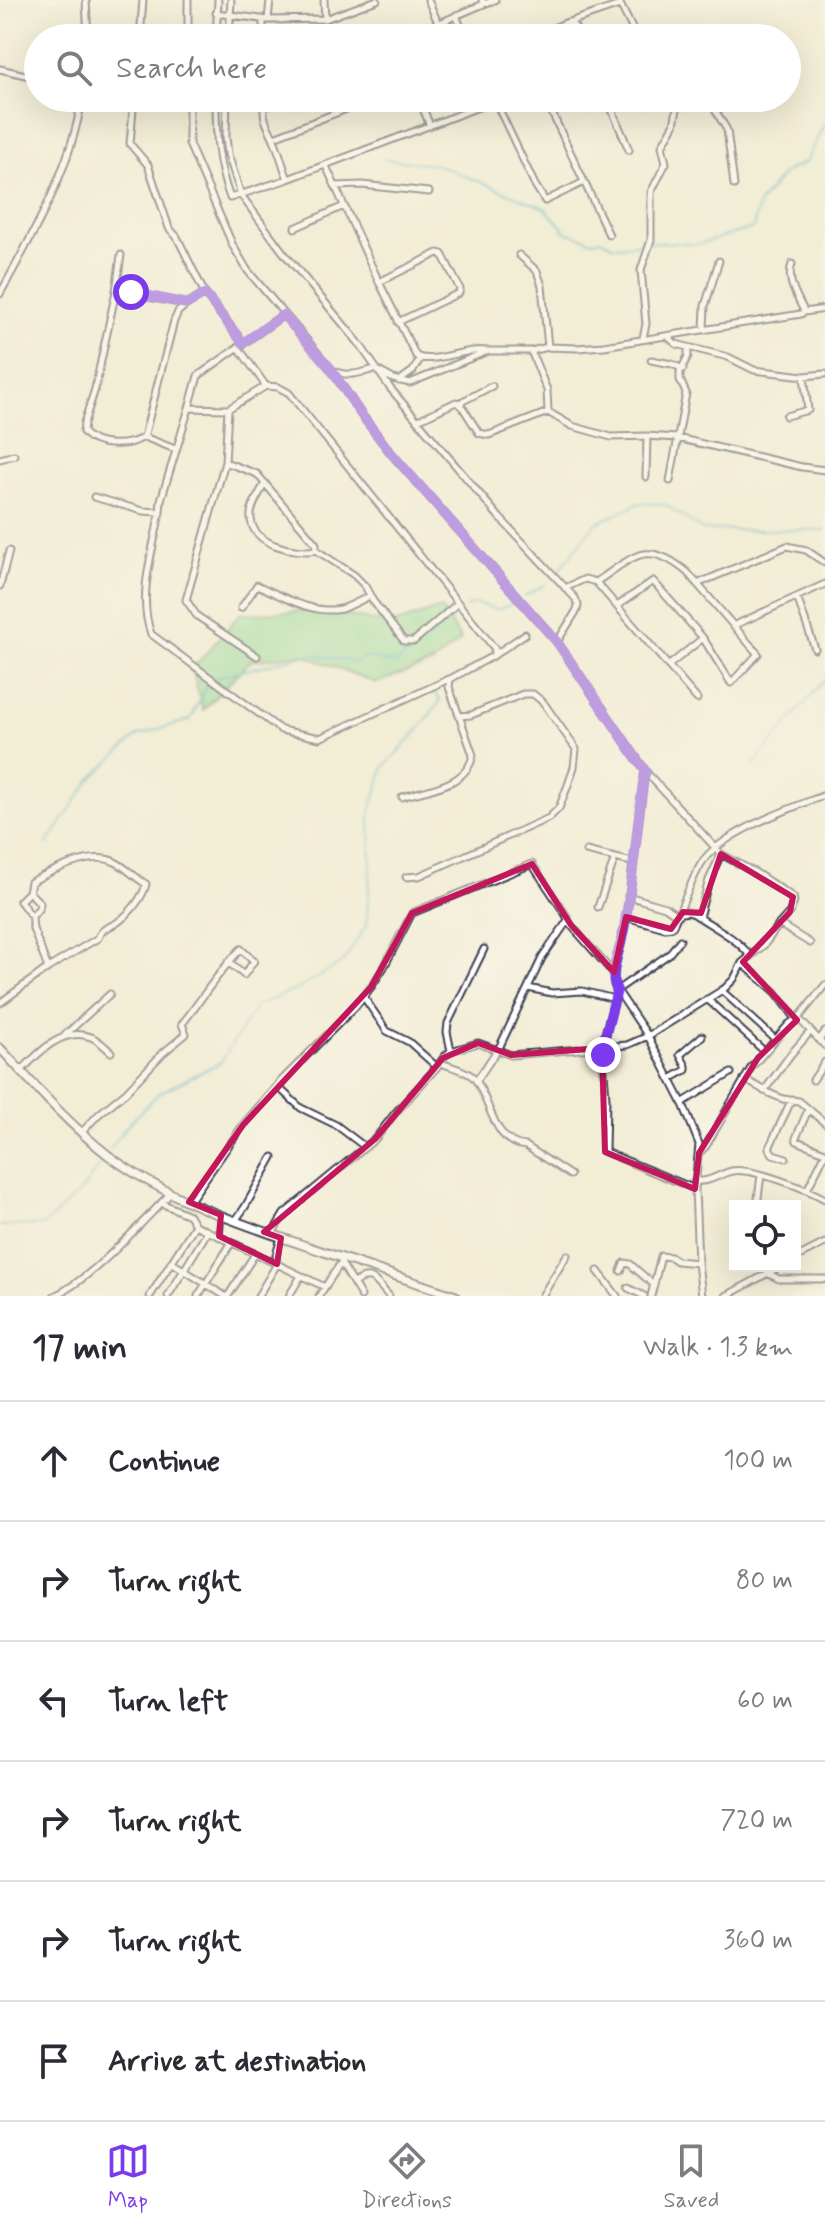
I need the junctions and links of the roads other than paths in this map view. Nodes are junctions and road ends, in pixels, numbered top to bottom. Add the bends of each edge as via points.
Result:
1 (86, 0) edge
2 (143, 0) edge
3 (188, 0) edge
4 (218, 0) edge
5 (231, 0) edge
6 (270, 0) edge
7 (324, 0) edge
8 (377, 0) edge
9 (428, 0) edge
10 (495, 0) edge
11 (483, 2) edge
12 (619, 2) edge
13 (216, 13) junction
14 (230, 15) junction
15 (456, 15) junction
16 (266, 19) junction
17 (325, 19) junction
18 (568, 22) junction
19 (87, 24) edge
20 (141, 24) edge
21 (188, 24) edge
22 (216, 24) edge
23 (230, 24) edge
24 (265, 24) edge
25 (439, 24) edge
26 (441, 24) edge
27 (460, 24) edge
28 (563, 24) edge
29 (571, 24) edge
30 (630, 24) edge
31 (0, 69) edge
32 (24, 75) edge
33 (80, 112) edge
34 (133, 112) edge
35 (189, 112) edge
36 (216, 112) edge
37 (227, 112) edge
38 (263, 112) edge
39 (339, 112) edge
40 (424, 112) edge
41 (466, 112) edge
42 (500, 112) edge
43 (552, 112) edge
44 (613, 112) edge
45 (676, 112) edge
46 (716, 112) edge
47 (430, 126) junction
48 (274, 137) junction
49 (629, 150) dead end
50 (326, 166) junction
51 (288, 179) junction
52 (584, 182) junction
53 (734, 185) dead end
54 (335, 186) junction
55 (429, 192) dead end
56 (241, 195) junction
57 (344, 206) junction
58 (295, 228) dead end
59 (609, 235) dead end
60 (121, 255) dead end
61 (519, 255) dead end
62 (719, 261) dead end
63 (792, 264) dead end
64 (379, 282) junction
65 (116, 291) junction
66 (0, 294) edge
67 (205, 294) junction
68 (187, 304) junction
69 (825, 309) edge
70 (804, 312) junction
71 (283, 315) junction
72 (398, 322) junction
73 (704, 330) junction
74 (666, 336) junction
75 (643, 338) junction
76 (241, 345) junction
77 (548, 347) junction
78 (688, 347) junction
79 (488, 351) junction
80 (531, 351) junction
81 (420, 359) junction
82 (651, 360) dead end
83 (331, 369) junction
84 (375, 369) junction
85 (683, 369) junction
86 (825, 374) edge
87 (804, 376) junction
88 (398, 381) junction
89 (266, 386) junction
90 (492, 386) dead end
91 (459, 403) junction
92 (189, 408) junction
93 (228, 409) junction
94 (548, 412) junction
95 (786, 416) dead end
96 (418, 420) junction
97 (647, 436) junction
98 (144, 437) junction
99 (677, 438) junction
100 (175, 449) junction
101 (14, 455) dead end
102 (0, 459) edge
103 (225, 462) junction
104 (825, 470) edge
105 (646, 477) dead end
106 (670, 481) dead end
107 (265, 483) junction
108 (94, 497) dead end
109 (160, 512) junction
110 (316, 550) junction
111 (9, 551) dead end
112 (825, 563) edge
113 (596, 582) junction
114 (697, 584) junction
115 (825, 584) edge
116 (0, 586) edge
117 (565, 588) junction
118 (370, 596) junction
119 (797, 597) junction
120 (458, 603) junction
121 (617, 606) junction
122 (241, 608) dead end
123 (733, 626) junction
124 (525, 634) dead end
125 (703, 638) junction
126 (557, 642) junction
127 (815, 649) dead end
128 (257, 656) dead end
129 (493, 656) junction
130 (668, 666) junction
131 (450, 679) junction
132 (697, 699) dead end
133 (459, 716) junction
134 (646, 772) junction
135 (825, 795) edge
136 (402, 797) dead end
137 (716, 847) junction
138 (586, 851) dead end
139 (721, 854) junction
140 (615, 858) junction
141 (632, 862) junction
142 (406, 877) dead end
143 (29, 892) junction
144 (628, 896) junction
145 (598, 907) dead end
146 (680, 914) junction
147 (32, 917) junction
148 (626, 917) junction
149 (699, 917) junction
150 (568, 920) junction
151 (782, 923) junction
152 (680, 940) dead end
153 (810, 943) dead end
154 (484, 949) dead end
155 (750, 956) junction
156 (228, 962) junction
157 (742, 963) junction
158 (48, 968) junction
159 (614, 974) junction
160 (825, 985) edge
161 (528, 988) junction
162 (617, 990) junction
163 (721, 990) junction
164 (110, 994) dead end
165 (363, 996) junction
166 (615, 999) junction
167 (707, 999) junction
168 (0, 1003) edge
169 (797, 1020) junction
170 (810, 1032) junction
171 (825, 1032) edge
172 (64, 1035) junction
173 (648, 1036) junction
174 (702, 1036) dead end
175 (775, 1039) junction
176 (819, 1040) junction
177 (825, 1046) edge
178 (0, 1048) edge
179 (602, 1048) junction
180 (498, 1050) junction
181 (451, 1051) junction
182 (764, 1051) junction
183 (111, 1052) dead end
184 (825, 1062) edge
185 (439, 1065) junction
186 (21, 1071) junction
187 (731, 1073) dead end
188 (670, 1079) junction
189 (744, 1079) junction
190 (477, 1080) junction
191 (813, 1080) dead end
192 (277, 1086) junction
193 (764, 1091) junction
194 (792, 1099) junction
195 (682, 1103) junction
196 (808, 1110) junction
197 (825, 1123) edge
198 (82, 1132) junction
199 (365, 1147) junction
200 (699, 1153) junction
201 (825, 1153) edge
202 (273, 1157) dead end
203 (786, 1158) dead end
204 (570, 1175) dead end
205 (761, 1175) junction
206 (695, 1181) junction
207 (695, 1189) junction
208 (807, 1190) junction
209 (170, 1194) junction
210 (825, 1199) edge
211 (758, 1200) edge
212 (189, 1202) junction
213 (161, 1203) junction
214 (221, 1215) junction
215 (235, 1221) junction
216 (195, 1225) junction
217 (208, 1231) junction
218 (272, 1234) junction
219 (219, 1236) junction
220 (281, 1238) junction
221 (232, 1242) junction
222 (825, 1243) edge
223 (255, 1254) junction
224 (567, 1255) dead end
225 (801, 1255) edge
226 (342, 1261) junction
227 (171, 1262) junction
228 (698, 1263) junction
229 (277, 1264) junction
230 (184, 1270) junction
231 (598, 1271) dead end
232 (621, 1271) dead end
233 (767, 1273) joint
234 (301, 1276) junction
235 (825, 1279) edge
236 (354, 1283) junction
237 (206, 1284) junction
238 (654, 1285) junction
239 (325, 1287) junction
240 (628, 1288) dead end
241 (152, 1293) edge
242 (730, 1295) edge
243 (54, 1296) edge
244 (165, 1296) edge
245 (198, 1296) edge
246 (227, 1296) edge
247 (258, 1296) edge
248 (289, 1296) edge
249 (319, 1296) edge
250 (361, 1296) edge
251 (389, 1296) edge
252 (456, 1296) edge
253 (542, 1296) edge
254 (617, 1296) edge
255 (644, 1296) edge
256 (651, 1296) edge
257 (702, 1296) edge

1 - 19 street
2 - 20 street
3 - 21 street
4 - 13 street
5 - 14 street
6 - 16 street
7 - 17 street
8 - 17 street
9 - 25 street
10 - 11 street
11 - 15 street
12 - 18 street
12 - 30 street
13 - 14 street
13 - 22 street
14 - 16 street
14 - 23 street
15 - 26 street
15 - 27 street
16 - 17 street
16 - 24 street
18 - 28 street
18 - 29 street
31 - 32 street
33 - 66 street via 62,175
34 - 67 street via 130,144 148,165 169,228
35 - 71 street via 189,144 233,246
36 - 56 street via 221,173 230,198
37 - 56 street via 228,154
38 - 48 street
39 - 48 street
40 - 47 street
41 - 47 street
42 - 52 street via 545,201
43 - 52 street
44 - 49 street
45 - 75 street via 662,146 666,163 651,192 651,240 641,270
46 - 53 street via 727,130
47 - 50 street
48 - 51 street
50 - 51 street
50 - 54 street
51 - 56 street
52 - 59 street
54 - 55 street
54 - 57 street
56 - 84 street
57 - 58 street
57 - 64 street
60 - 65 street
61 - 77 street via 537,271 542,286
62 - 73 street via 705,306
63 - 70 street via 789,280
64 - 72 street
64 - 72 street via 438,253 460,289
65 - 68 street
65 - 98 street via 83,432 104,444 134,443
67 - 68 street
67 - 76 street
68 - 98 street via 174,321
69 - 70 street
70 - 73 street
71 - 76 street
71 - 83 street
72 - 81 street
73 - 74 street
74 - 75 street
74 - 78 street
75 - 77 street via 604,346
76 - 89 street
76 - 92 street via 198,376
77 - 80 street
78 - 85 street
78 - 87 street via 754,370
79 - 80 street
79 - 81 street
79 - 88 street via 410,383
80 - 94 street via 547,390
81 - 88 street
82 - 85 street
83 - 84 street via 351,375
83 - 126 street via 391,453
84 - 88 street
84 - 96 street
85 - 99 street via 680,380 686,393
86 - 87 street
87 - 95 street via 808,410
89 - 93 street
89 - 120 street via 289,393
90 - 91 street
91 - 94 street via 479,433 489,435
91 - 96 street
92 - 93 street
92 - 100 street
93 - 103 street
94 - 97 street via 572,426 611,437
96 - 117 street
97 - 99 street
97 - 105 street
98 - 100 street
99 - 104 street
99 - 106 street
100 - 109 street
101 - 102 street
103 - 107 street via 257,474
103 - 128 street via 186,600 197,616
107 - 110 street
107 - 110 street via 253,509 255,530 282,548
108 - 109 street
109 - 131 street via 144,597 151,634 281,730 320,738
110 - 118 street via 354,575
111 - 116 street
112 - 114 street via 806,550 787,546
113 - 114 street via 639,554 651,553 675,562
113 - 117 street via 585,579
113 - 121 street
114 - 123 street
115 - 119 street
117 - 126 street via 578,605
118 - 120 street via 404,641 414,641
118 - 122 street via 323,610 257,585
119 - 123 street
119 - 127 street
120 - 129 street via 495,649
121 - 125 street via 653,581
121 - 130 street
123 - 125 street via 758,654 731,683
124 - 129 street
125 - 130 street
126 - 134 street
129 - 131 street
130 - 132 street
131 - 133 street
133 - 136 street via 473,755 471,765 450,783
133 - 142 street via 533,694 576,749 574,767 559,808 549,818 419,876
134 - 137 street
134 - 141 street
135 - 137 street via 759,821
137 - 139 street
137 - 146 street via 701,863
138 - 140 street
139 - 149 street
139 - 151 street via 793,897
140 - 141 street
140 - 145 street
141 - 144 street
143 - 147 street via 40,903
143 - 147 street via 20,901
143 - 158 street via 31,882 42,876 77,862 103,859 117,862 146,884 118,922
144 - 146 street
144 - 148 street
146 - 148 street via 669,928
146 - 149 street
147 - 158 street
148 - 159 street
149 - 155 street
150 - 159 street
150 - 161 street
150 - 165 street via 532,864 412,913
151 - 153 street
151 - 155 street
152 - 162 street
154 - 181 street via 448,1023
155 - 157 street
156 - 156 street via 241,949 254,961 244,975
156 - 198 street via 182,1024 186,1034
157 - 163 street
157 - 169 street via 776,992
158 - 168 street
159 - 162 street
160 - 169 street
161 - 166 street
161 - 180 street
162 - 166 street
162 - 173 street
163 - 167 street
163 - 175 street
164 - 172 street
165 - 185 street via 387,1031
165 - 192 street
166 - 179 street
167 - 173 street
167 - 182 street
169 - 170 street
169 - 175 street
170 - 176 street
170 - 193 street
171 - 176 street
172 - 183 street via 88,1035
172 - 186 street
173 - 179 street
173 - 188 street
174 - 188 street via 681,1054 686,1070
175 - 182 street
176 - 177 street
178 - 186 main road
179 - 180 street via 517,1055
179 - 207 street via 605,1152
180 - 181 street via 478,1043
180 - 190 street
181 - 185 street
182 - 189 street
184 - 191 street
185 - 190 street
185 - 199 street
186 - 198 main road
187 - 195 street
188 - 195 street
189 - 193 street
189 - 200 street
190 - 204 street via 504,1135
192 - 199 street via 301,1108
192 - 212 street
193 - 194 street
194 - 196 street
194 - 203 street via 769,1148
195 - 200 street
196 - 197 street
196 - 201 street via 797,1141
198 - 209 main road
199 - 218 street via 284,1214
200 - 206 street
201 - 208 street
202 - 215 street
205 - 206 street via 734,1170
205 - 208 street
205 - 211 street
206 - 207 street
207 - 228 street
208 - 210 street
209 - 212 main road
209 - 213 street
212 - 214 main road
213 - 216 street via 189,1215
213 - 243 street via 120,1244
214 - 215 main road
214 - 219 street
215 - 218 main road
216 - 217 street
216 - 227 street
217 - 219 street
217 - 230 street
218 - 220 main road
219 - 221 street
220 - 226 main road
220 - 229 street
221 - 223 street
221 - 237 street
222 - 225 street
223 - 229 street
223 - 246 street
224 - 253 street
226 - 236 street
226 - 239 street
226 - 252 main road
227 - 230 street
227 - 241 street
228 - 238 street via 661,1256
228 - 257 street
229 - 234 street
229 - 247 street
230 - 237 street
230 - 244 street
231 - 254 street
232 - 238 street via 624,1263 630,1264
233 - 235 street via 779,1279
233 - 242 street
234 - 239 street
234 - 248 street
236 - 250 street
236 - 251 street via 369,1277
237 - 245 street
237 - 246 street
238 - 256 street
239 - 249 street
240 - 255 street
241 - 244 street

